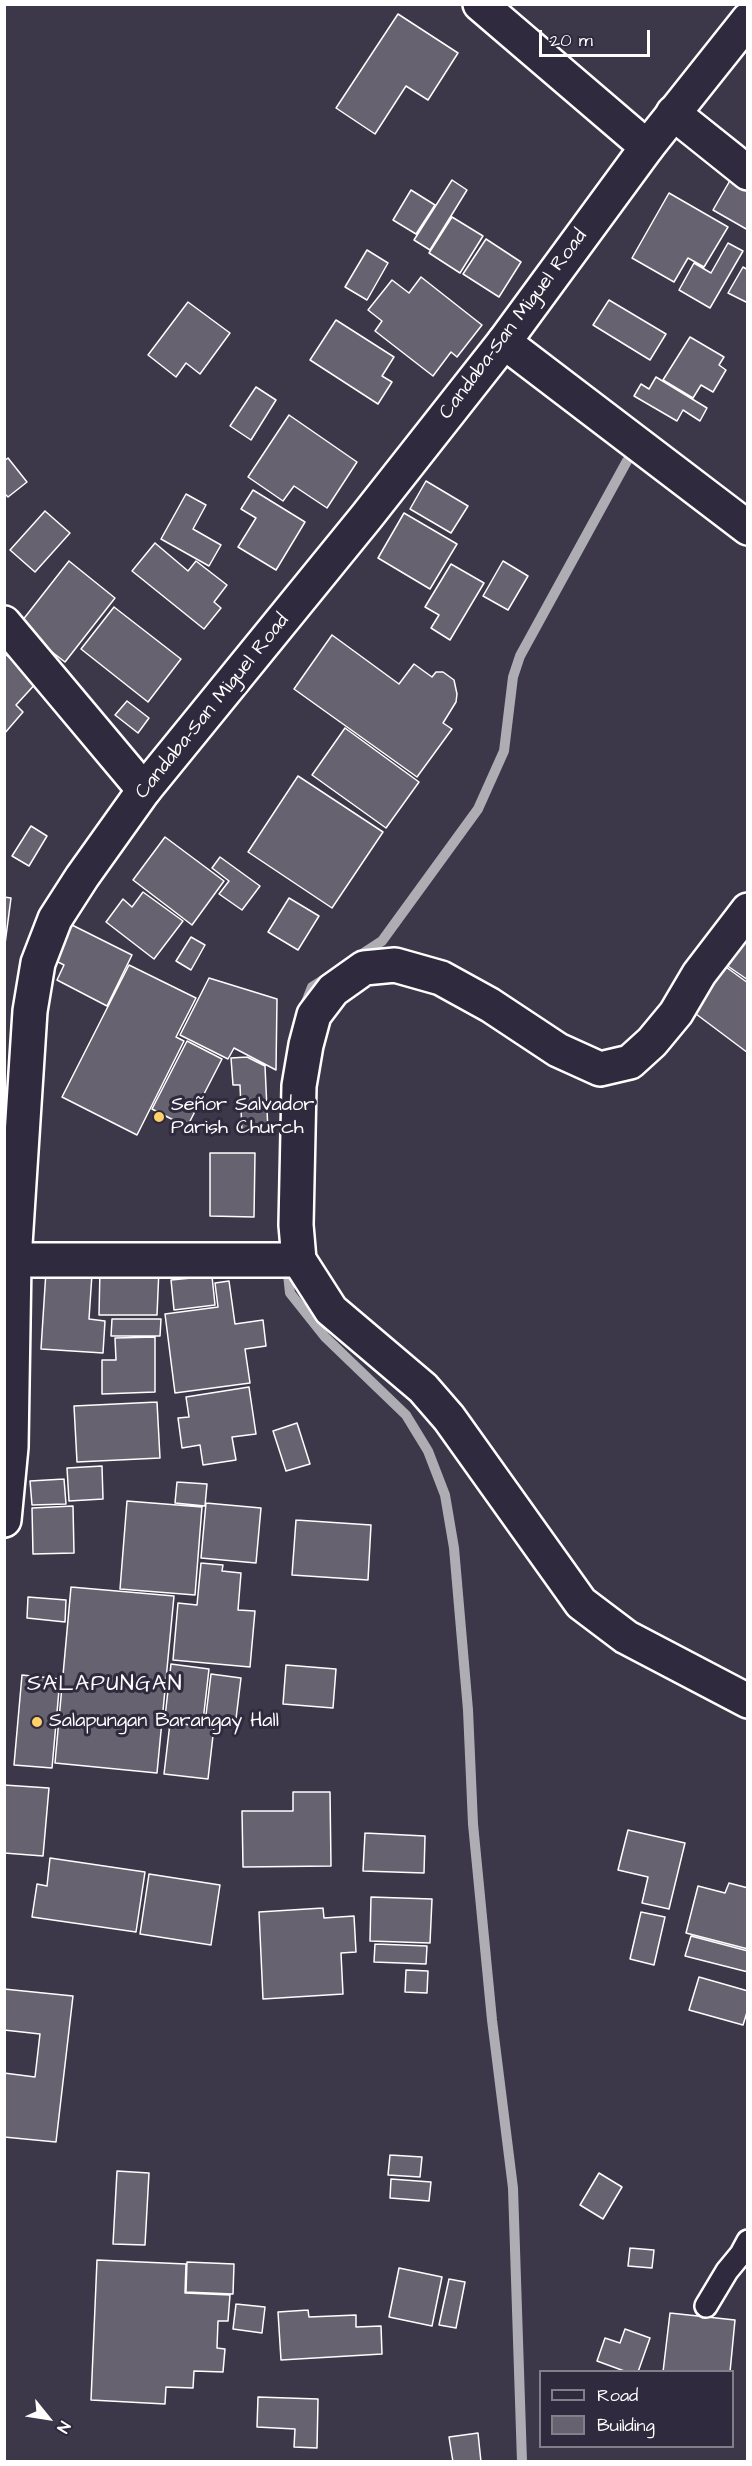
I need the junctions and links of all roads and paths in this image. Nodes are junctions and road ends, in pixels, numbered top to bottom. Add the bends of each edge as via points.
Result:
1 (480, 4) edge
2 (747, 20) edge
3 (673, 113) junction
4 (647, 147) junction
5 (747, 174) edge
6 (504, 342) junction
7 (747, 528) edge
8 (4, 623) edge
9 (144, 790) junction
10 (747, 910) edge
11 (14, 1260) junction
12 (285, 1260) junction
13 (4, 1520) edge
14 (747, 1701) edge
15 (747, 2241) edge
16 (706, 2306) dead end

1 - 4 street
2 - 3 street, Candaba-San Miguel Road
3 - 4 street, Candaba-San Miguel Road
3 - 5 street
4 - 6 street, Candaba-San Miguel Road
6 - 7 street
6 - 9 street, Candaba-San Miguel Road
8 - 9 street
9 - 11 street, Candaba-San Miguel Road via 55,919 38,963 30,1011
10 - 12 street via 652,1042 630,1062 600,1069 558,1050 451,983 422,972 395,965 364,968 333,990 314,1015 306,1045 299,1086 296,1225
11 - 12 street
11 - 13 street, Candaba-San Miguel Road via 11,1447
12 - 14 street via 331,1310 423,1388 449,1418 581,1603 626,1637
15 - 16 lane

